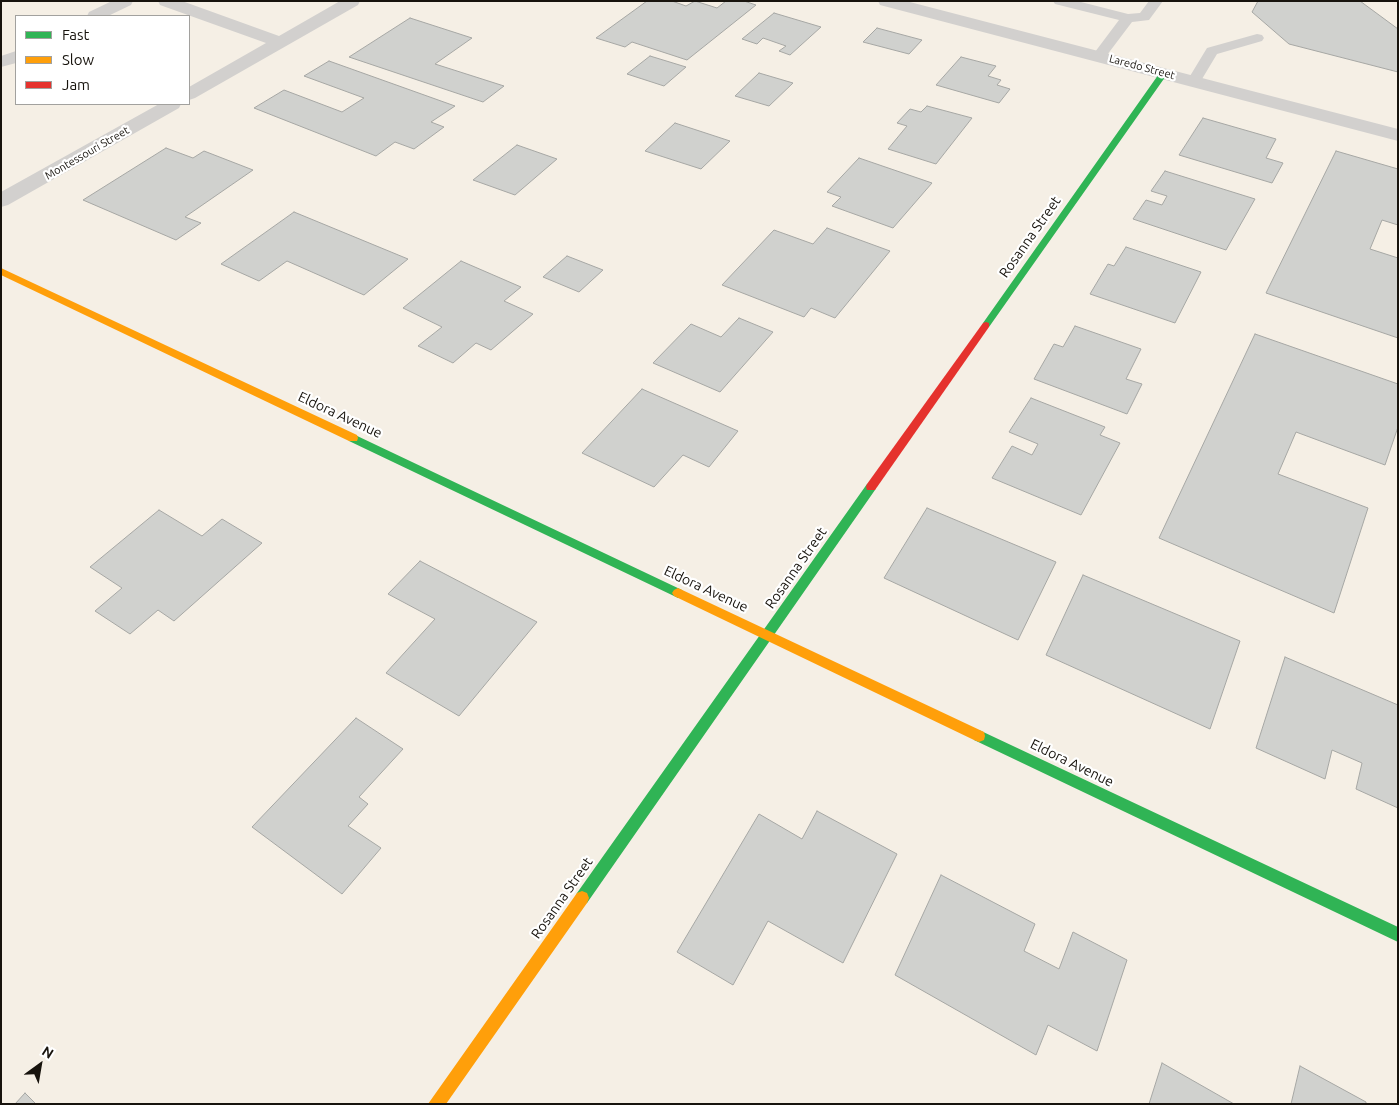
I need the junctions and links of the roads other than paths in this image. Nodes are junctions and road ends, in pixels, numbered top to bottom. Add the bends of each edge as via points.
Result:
1 (125, 1) edge
2 (166, 1) edge
3 (352, 1) edge
4 (886, 1) edge
5 (1060, 1) edge
6 (1156, 1) edge
7 (97, 15) edge
8 (1128, 18) junction
9 (1257, 38) dead end
10 (280, 42) junction
11 (1099, 56) junction
12 (1164, 73) junction
13 (1194, 81) junction
14 (190, 93) edge
15 (170, 105) edge
16 (1398, 135) edge
17 (1, 201) edge
18 (1, 271) edge
19 (767, 634) junction
20 (1398, 935) edge
21 (436, 1104) edge

1 - 7 street
2 - 10 street
3 - 10 street
4 - 11 street, Laredo Street
5 - 8 lane
6 - 8 lane via 1144,16
8 - 11 lane
9 - 13 lane via 1212,51
10 - 14 street
11 - 12 street, Laredo Street
12 - 13 street, Laredo Street
12 - 19 street, Rosanna Street
13 - 16 street, Laredo Street
15 - 17 street, Montessouri Street
18 - 19 street, Eldora Avenue
19 - 20 street, Eldora Avenue
19 - 21 street, Rosanna Street

